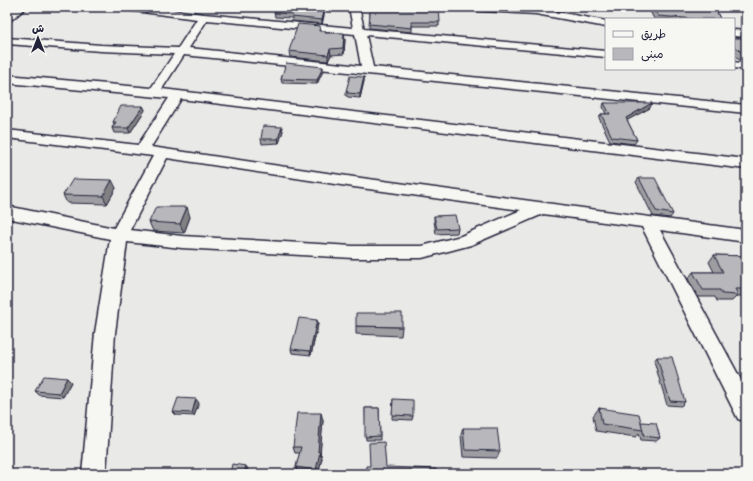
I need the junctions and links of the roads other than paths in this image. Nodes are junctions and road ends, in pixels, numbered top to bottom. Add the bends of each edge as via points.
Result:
1 (22, 7) edge
2 (126, 7) edge
3 (354, 7) edge
4 (464, 7) edge
5 (503, 9) edge
6 (204, 17) junction
7 (7, 18) edge
8 (605, 24) edge
9 (360, 31) junction
10 (735, 33) edge
11 (746, 34) edge
12 (7, 41) edge
13 (181, 51) junction
14 (605, 54) edge
15 (735, 65) edge
16 (746, 67) edge
17 (368, 70) junction
18 (7, 79) edge
19 (154, 92) junction
20 (178, 95) junction
21 (746, 109) edge
22 (7, 134) edge
23 (142, 150) junction
24 (162, 153) junction
25 (746, 164) edge
26 (542, 208) junction
27 (7, 212) edge
28 (647, 222) junction
29 (119, 236) junction
30 (746, 236) edge
31 (746, 411) edge
32 (94, 474) edge

1 - 7 street
2 - 6 street
3 - 9 street
4 - 5 street
5 - 8 street via 536,11
6 - 9 street
6 - 13 street
9 - 14 street
9 - 17 street
10 - 11 street
12 - 13 street
13 - 17 street
13 - 19 street
15 - 16 street
17 - 21 street
18 - 19 street
19 - 20 street
20 - 23 street
20 - 25 street
22 - 23 street
23 - 24 street
24 - 26 street
24 - 29 street
26 - 28 street
26 - 29 street via 465,241 422,252 352,252
27 - 29 street
28 - 30 street
28 - 31 street
29 - 32 street via 105,333

